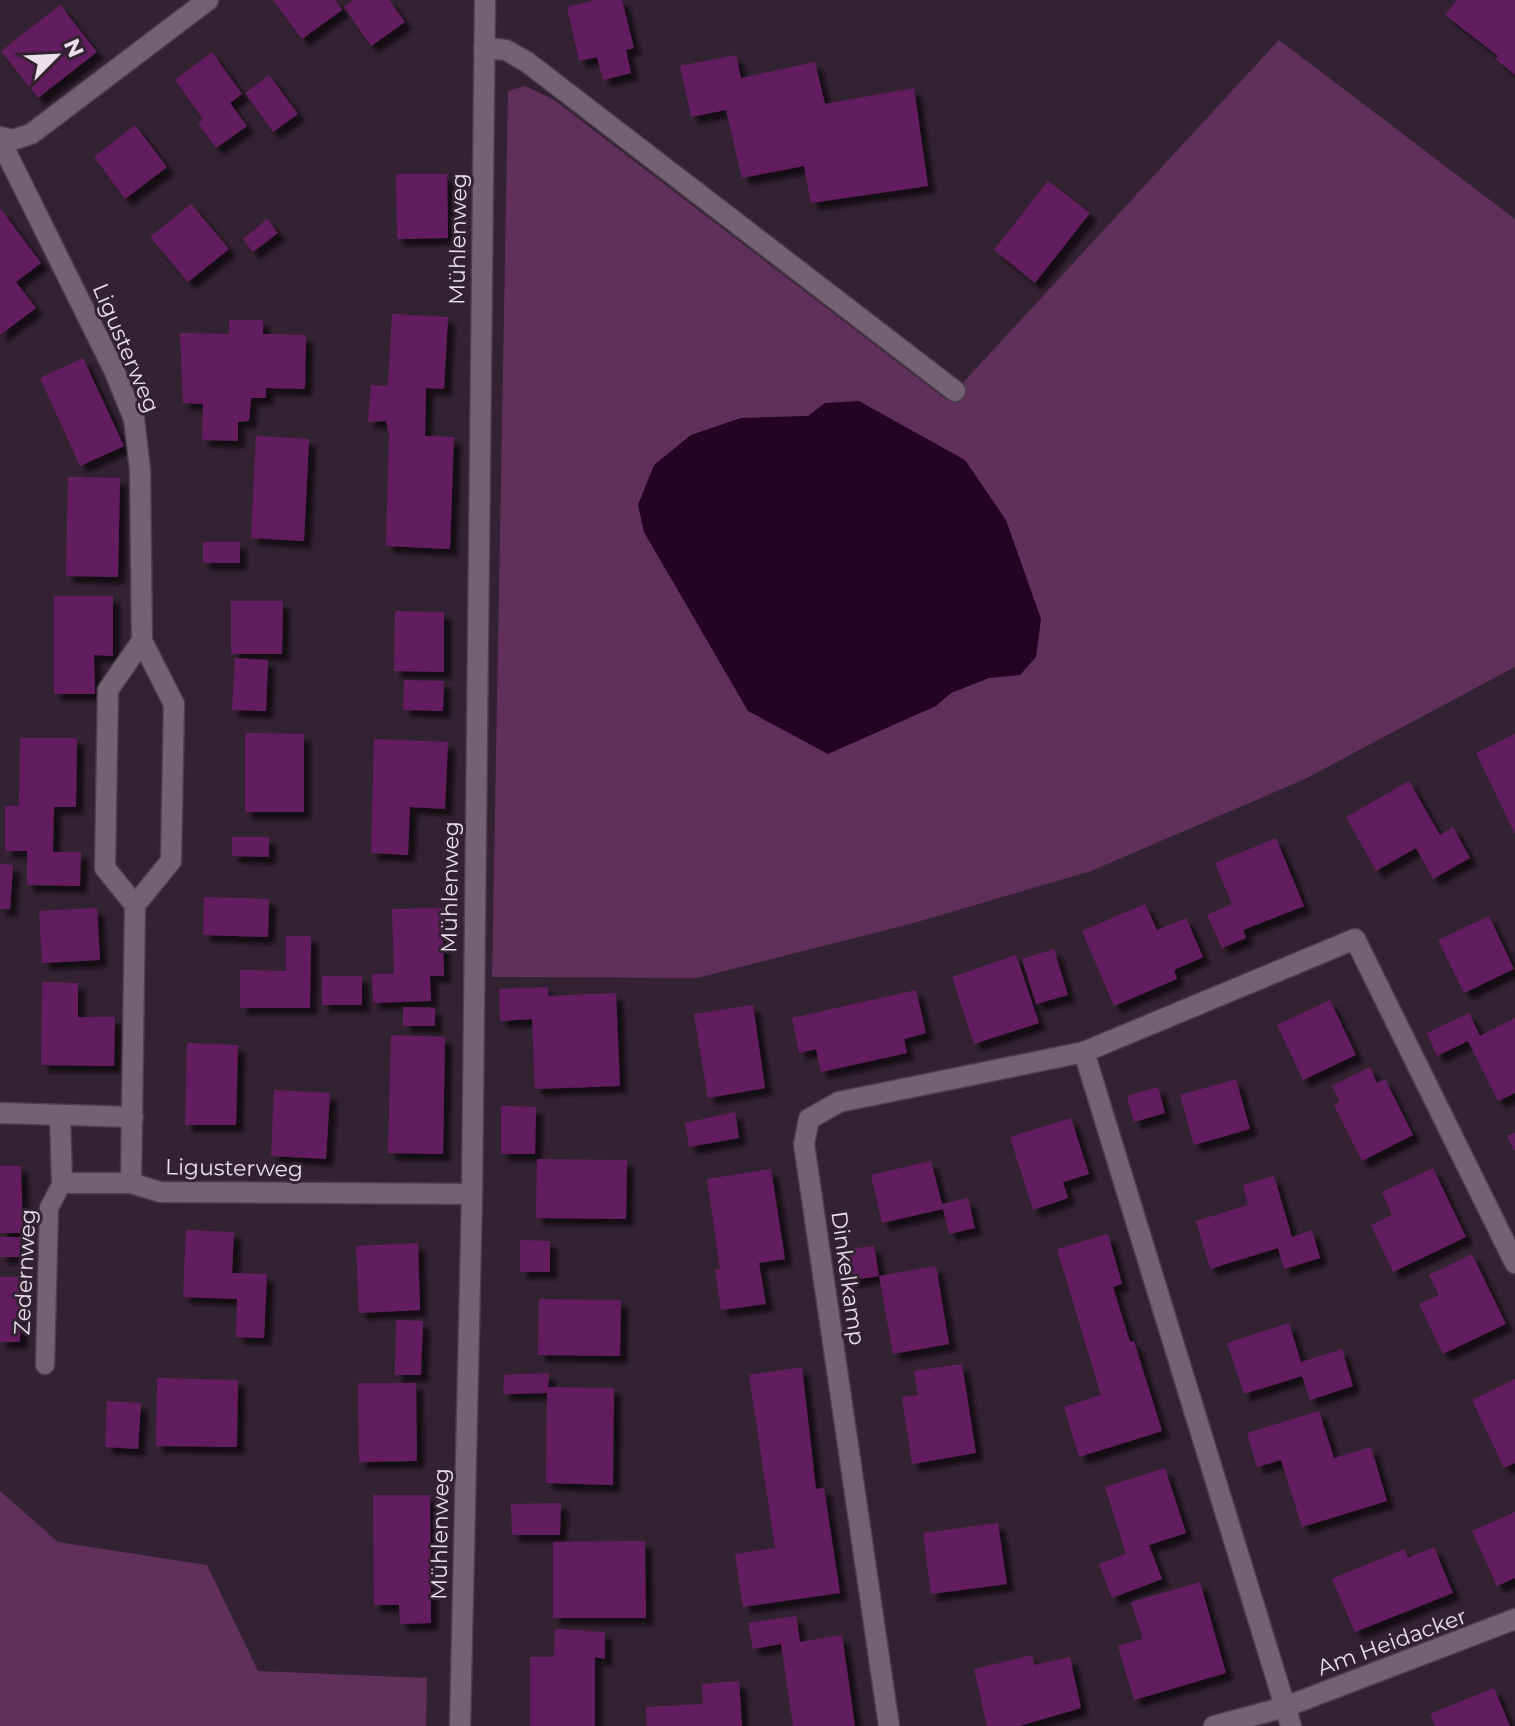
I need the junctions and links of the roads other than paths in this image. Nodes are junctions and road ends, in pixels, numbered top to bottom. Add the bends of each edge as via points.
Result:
1 (208, 0) edge
2 (485, 0) edge
3 (484, 48) junction
4 (0, 139) edge
5 (955, 391) dead end
6 (142, 641) junction
7 (135, 905) junction
8 (1084, 1052) junction
9 (0, 1113) edge
10 (60, 1116) junction
11 (133, 1117) junction
12 (62, 1183) junction
13 (131, 1183) junction
14 (472, 1194) junction
15 (1515, 1263) edge
16 (45, 1365) dead end
17 (1515, 1619) edge
18 (1288, 1717) edge
19 (460, 1726) edge
20 (889, 1726) edge
21 (1214, 1726) edge

1 - 4 street via 31,134
2 - 3 street, Mühlenweg
3 - 5 street via 506,50 527,62
3 - 14 street, Mühlenweg
4 - 6 street, Ligusterweg via 134,419 140,469
6 - 7 street, Ligusterweg via 174,704 171,861
6 - 7 street via 108,690 105,868
7 - 11 street
8 - 15 street, Dinkelkamp via 1355,939
8 - 18 street
8 - 20 street, Dinkelkamp via 839,1102 809,1119 804,1144
9 - 10 street
10 - 11 street
10 - 12 street, Zedernweg
11 - 13 street
12 - 13 street
12 - 16 lane, Zedernweg via 49,1208
13 - 14 street, Ligusterweg via 160,1192
14 - 19 street, Mühlenweg
17 - 18 street, Am Heidacker
18 - 21 street, Am Heidacker

